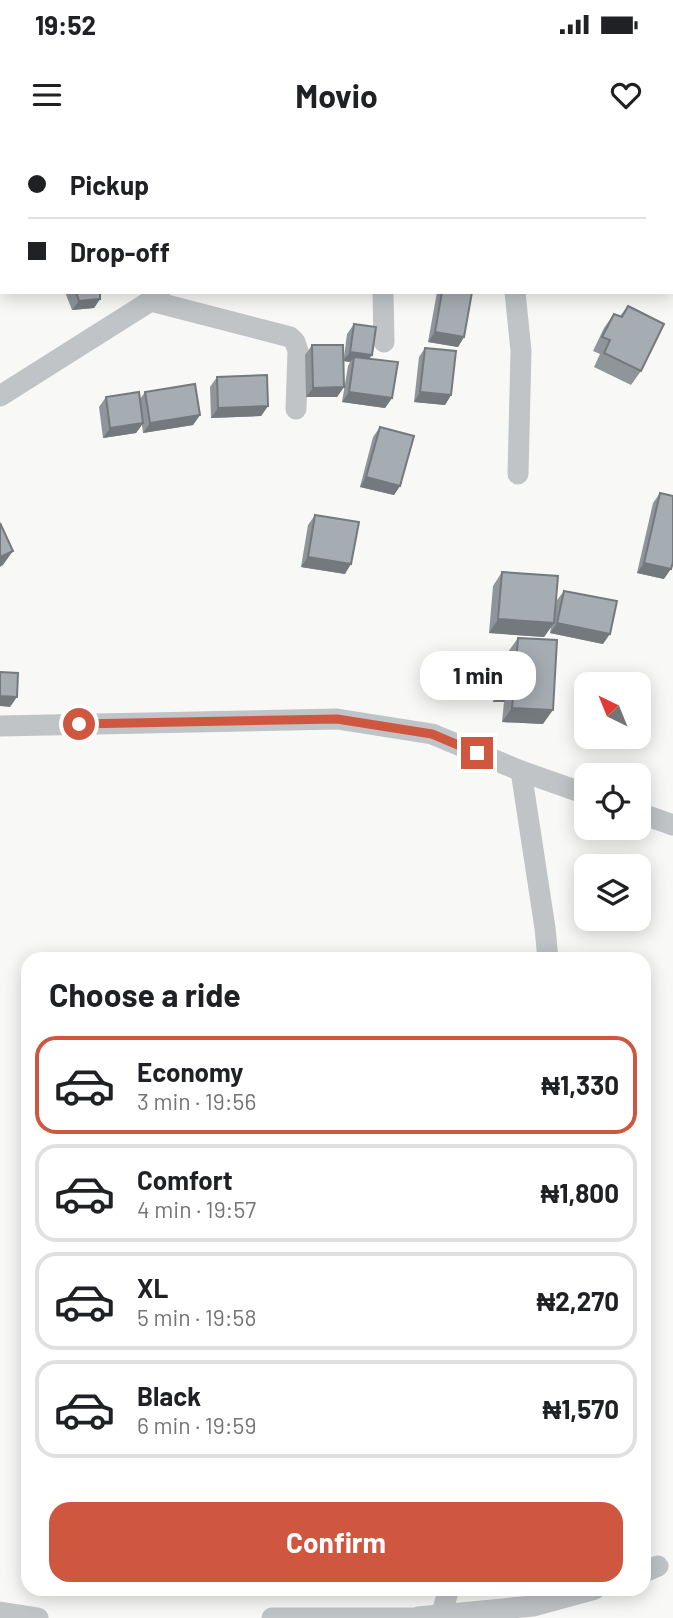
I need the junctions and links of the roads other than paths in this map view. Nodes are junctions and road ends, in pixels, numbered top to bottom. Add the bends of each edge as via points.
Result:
1 (383, 294) edge
2 (515, 294) edge
3 (158, 297) edge
4 (384, 342) dead end
5 (0, 396) edge
6 (296, 409) dead end
7 (518, 474) dead end
8 (0, 726) edge
9 (521, 771) junction
10 (574, 790) edge
11 (651, 817) edge
12 (673, 825) edge
13 (547, 952) edge
14 (443, 1596) edge
15 (569, 1596) edge
16 (0, 1612) edge
17 (426, 1617) edge
18 (38, 1618) edge
19 (272, 1618) edge

1 - 4 street
2 - 7 street via 521,351
3 - 5 street
3 - 6 street via 290,337 298,351
8 - 9 street via 337,719 432,734
9 - 10 street
9 - 13 street
11 - 12 street
14 - 17 street
15 - 17 street via 533,1606
16 - 18 street
17 - 19 street

